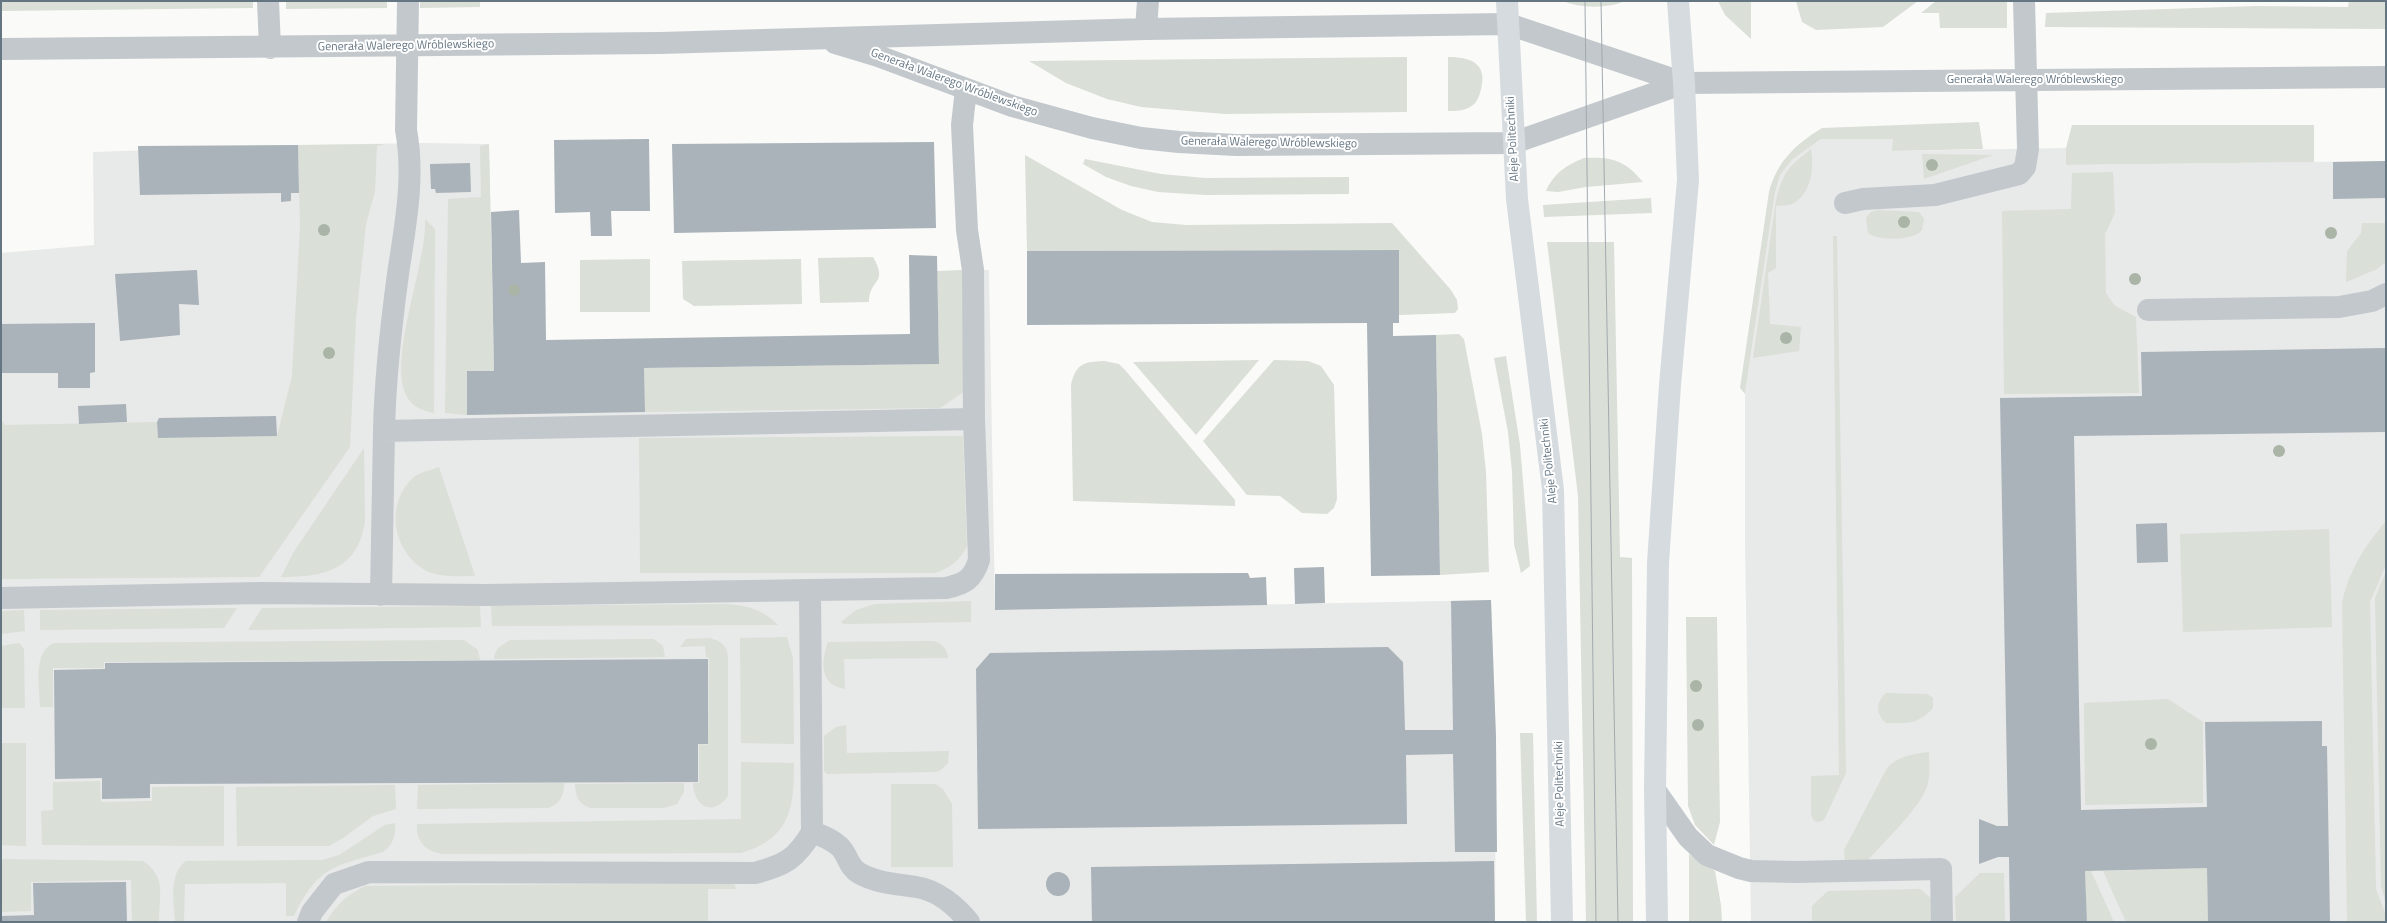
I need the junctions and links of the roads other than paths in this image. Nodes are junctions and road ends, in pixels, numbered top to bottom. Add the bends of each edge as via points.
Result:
1 (268, 1) edge
2 (408, 1) edge
3 (1148, 1) edge
4 (1507, 1) edge
5 (1678, 1) edge
6 (2024, 1) edge
7 (1508, 24) junction
8 (1146, 29) junction
9 (812, 37) junction
10 (408, 46) junction
11 (270, 48) junction
12 (1, 49) edge
13 (2386, 77) edge
14 (2026, 80) junction
15 (1684, 83) junction
16 (966, 89) junction
17 (1513, 143) junction
18 (1845, 204) dead end
19 (2386, 294) edge
20 (2148, 310) dead end
21 (974, 419) junction
22 (384, 431) junction
23 (810, 590) junction
24 (381, 595) junction
25 (1, 598) edge
26 (1656, 790) junction
27 (812, 832) junction
28 (308, 922) edge
29 (969, 922) edge
30 (1562, 922) edge
31 (1657, 922) edge
32 (1942, 922) edge

1 - 11 street
2 - 10 street
3 - 8 street
4 - 7 main road, Aleje Politechniki
5 - 15 main road
6 - 14 street
7 - 8 street, Generała Walerego Wróblewskiego
7 - 15 street, Generała Walerego Wróblewskiego
7 - 17 main road, Aleje Politechniki
8 - 9 street, Generała Walerego Wróblewskiego
9 - 10 street, Generała Walerego Wróblewskiego via 660,43
9 - 16 street, Generała Walerego Wróblewskiego via 878,56
10 - 11 street, Generała Walerego Wróblewskiego
10 - 22 street via 406,130 410,182 387,370
11 - 12 street, Generała Walerego Wróblewskiego
13 - 14 street, Generała Walerego Wróblewskiego
14 - 15 street, Generała Walerego Wróblewskiego
14 - 18 street via 2028,149 2025,167 2019,174 1935,195 1863,199
15 - 17 street, Generała Walerego Wróblewskiego
15 - 26 main road via 1688,180 1658,563
16 - 17 street, Generała Walerego Wróblewskiego via 1012,106 1092,128 1141,138 1179,142 1236,145
16 - 21 street via 962,125 967,230 974,270
17 - 30 main road, Aleje Politechniki via 1516,199 1553,490
19 - 20 street via 2372,301 2339,307
21 - 22 street
21 - 23 street via 979,560 970,579 946,588
22 - 24 street
23 - 24 street
23 - 27 street
24 - 25 street via 260,593
26 - 31 main road
26 - 32 street via 1688,837 1707,855 1725,864 1751,871 1796,872 1941,868
27 - 28 street via 789,862 755,873 369,872 334,884 312,912
27 - 29 street via 840,846 852,867 859,873 883,882 917,887 934,893 949,902

